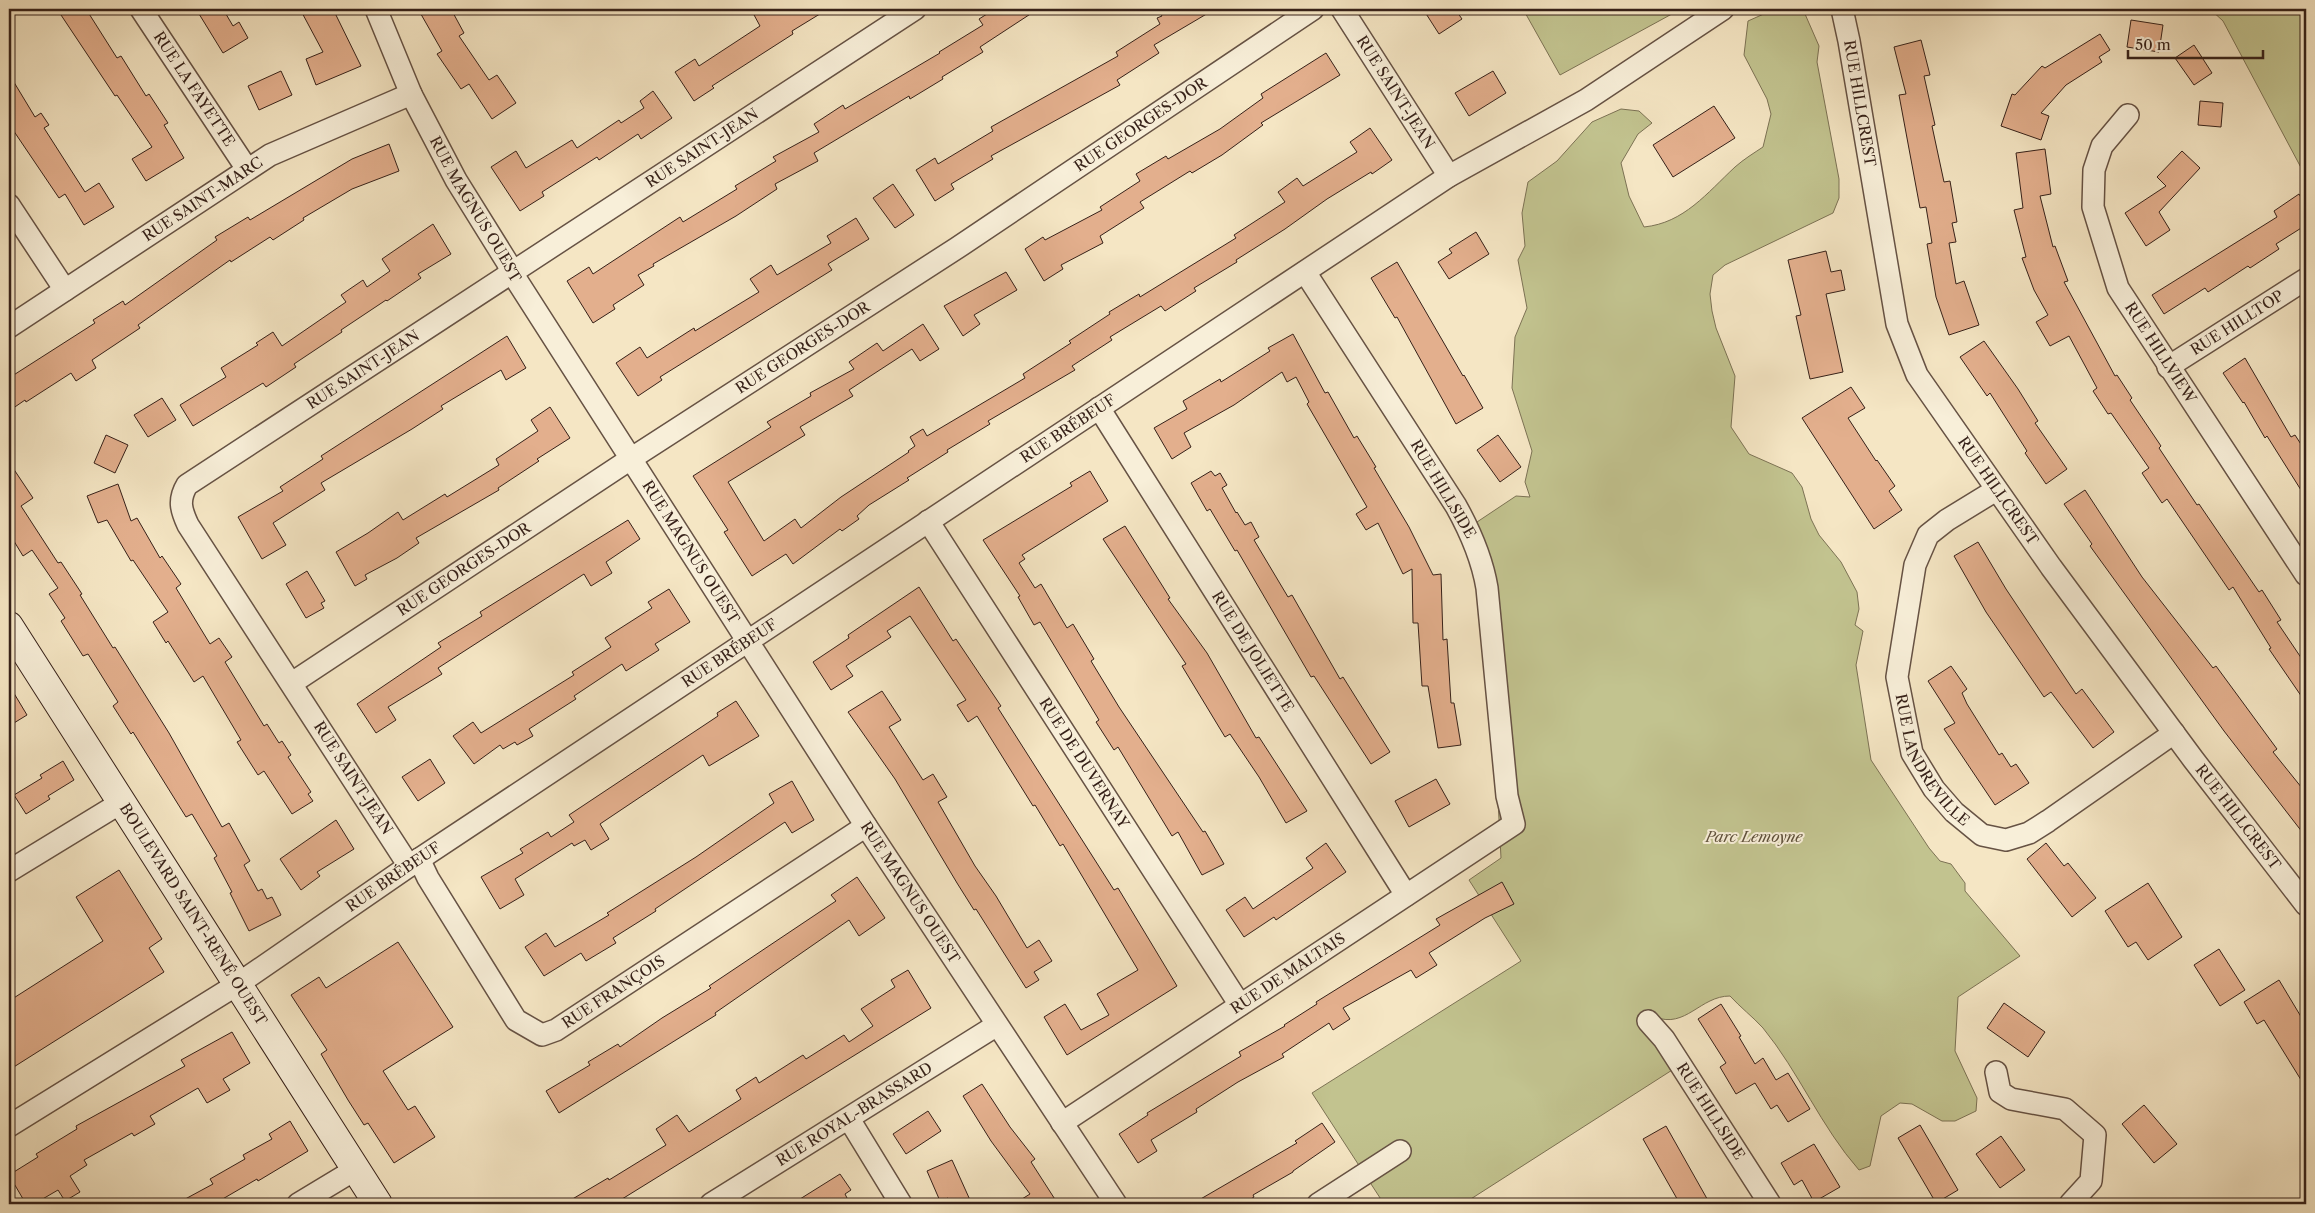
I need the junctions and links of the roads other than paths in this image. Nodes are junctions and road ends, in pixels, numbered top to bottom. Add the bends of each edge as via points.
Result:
1 (141, 9) edge
2 (376, 9) edge
3 (915, 9) edge
4 (1313, 9) edge
5 (1342, 9) edge
6 (1723, 9) edge
7 (1842, 9) edge
8 (411, 94) junction
9 (2128, 115) dead end
10 (247, 169) junction
11 (1450, 176) junction
12 (9, 205) edge
13 (1305, 272) junction
14 (512, 273) junction
15 (2306, 279) edge
16 (65, 290) junction
17 (9, 327) edge
18 (2168, 367) junction
19 (1098, 408) junction
20 (632, 458) junction
21 (1996, 490) junction
22 (928, 521) junction
23 (2306, 575) edge
24 (9, 626) edge
25 (748, 642) junction
26 (292, 683) junction
27 (2174, 732) junction
28 (122, 802) junction
29 (1514, 824) joint
30 (866, 826) junction
31 (414, 862) junction
32 (9, 871) edge
33 (1406, 895) junction
34 (2306, 905) edge
35 (238, 984) junction
36 (1240, 1005) junction
37 (1648, 1021) dead end
38 (998, 1025) junction
39 (1996, 1072) dead end
40 (849, 1119) junction
41 (1062, 1122) junction
42 (9, 1126) edge
43 (1400, 1151) dead end
44 (356, 1169) junction
45 (298, 1204) edge
46 (378, 1204) edge
47 (711, 1204) edge
48 (901, 1204) edge
49 (1116, 1204) edge
50 (1318, 1204) edge
51 (1770, 1204) edge
52 (2070, 1204) edge

1 - 10 street, RUE LA FAYETTE
2 - 8 street, RUE MAGNUS OUEST
3 - 14 street, RUE SAINT-JEAN
4 - 20 street, RUE GEORGES-DOR via 949,253
5 - 11 street, RUE SAINT-JEAN
6 - 11 street via 1586,100
7 - 21 street, RUE HILLCREST via 1897,324 1916,375
8 - 10 street, RUE SAINT-MARC via 286,147
8 - 14 street, RUE MAGNUS OUEST via 456,180
9 - 18 street, RUE HILLVIEW via 2102,146 2094,170 2093,207 2118,288
10 - 16 street, RUE SAINT-MARC
11 - 13 street, RUE BRÉBEUF
12 - 16 street
13 - 19 street, RUE BRÉBEUF
13 - 29 street, RUE HILLSIDE via 1456,506 1476,544 1488,588 1507,796
14 - 20 street, RUE MAGNUS OUEST
14 - 26 street, RUE SAINT-JEAN via 187,485 181,495 181,510 188,525
15 - 18 street, RUE HILLTOP
16 - 17 street, RUE SAINT-MARC
18 - 23 street, RUE HILLVIEW
19 - 22 street, RUE BRÉBEUF
19 - 33 street, RUE DE JOLIETTE
20 - 25 street, RUE MAGNUS OUEST
20 - 26 street, RUE GEORGES-DOR
21 - 27 street, RUE HILLCREST
21 - 27 street, RUE LANDREVILLE via 1928,535 1914,565 1897,677 1912,753 1934,789 1954,812 1982,835 2006,840 2048,821
22 - 25 street, RUE BRÉBEUF
22 - 36 street, RUE DE DUVERNAY
24 - 28 street, BOULEVARD SAINT-RENÉ OUEST
25 - 30 street, RUE MAGNUS OUEST
25 - 31 street, RUE BRÉBEUF
26 - 31 street, RUE SAINT-JEAN
27 - 34 street, RUE HILLCREST
28 - 32 street
28 - 35 street, BOULEVARD SAINT-RENÉ OUEST
29 - 33 street, RUE DE MALTAIS
30 - 31 street, RUE FRANÇOIS via 556,1030 542,1035 516,1020 428,878
30 - 38 street, RUE MAGNUS OUEST
31 - 35 street, RUE BRÉBEUF
33 - 36 street, RUE DE MALTAIS
35 - 42 street, RUE BRÉBEUF
35 - 44 street, BOULEVARD SAINT-RENÉ OUEST
36 - 41 street, RUE DE MALTAIS
37 - 51 street, RUE HILLSIDE via 1664,1039
38 - 40 street, RUE ROYAL-BRASSARD
38 - 41 street, RUE MAGNUS OUEST
39 - 52 street via 2000,1092 2011,1100 2065,1109 2095,1135 2091,1181
40 - 47 street, RUE ROYAL-BRASSARD
40 - 48 street
41 - 49 street, RUE MAGNUS OUEST
43 - 50 street
44 - 45 street
44 - 46 street, BOULEVARD SAINT-RENÉ OUEST

